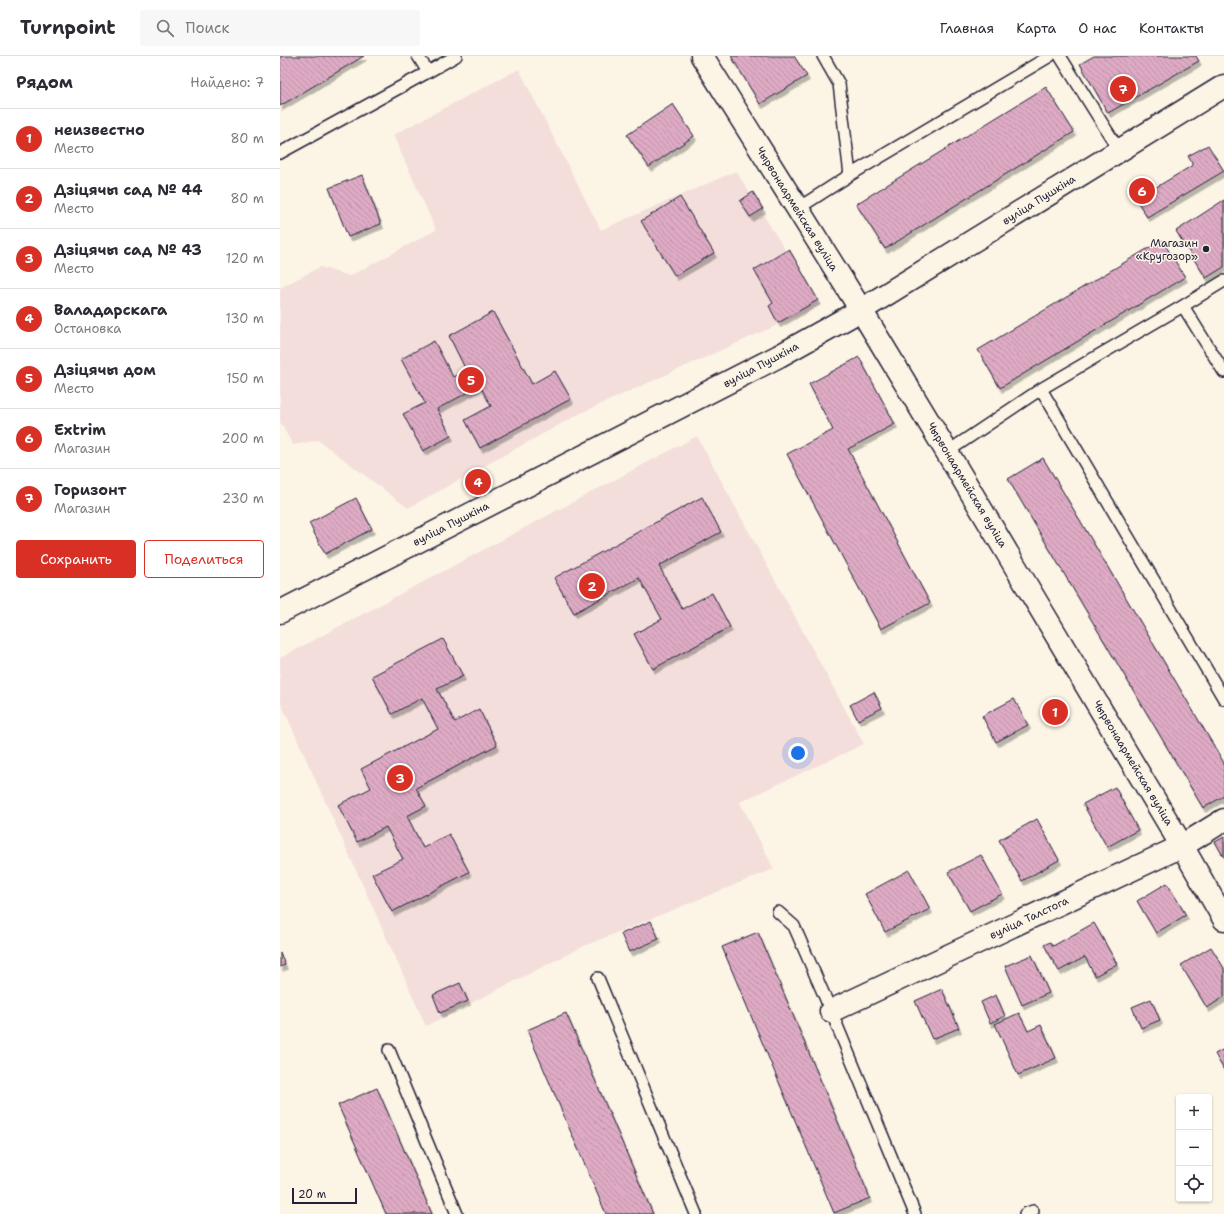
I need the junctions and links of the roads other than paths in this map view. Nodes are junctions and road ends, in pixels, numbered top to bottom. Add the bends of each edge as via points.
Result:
1 (418, 56) edge
2 (456, 56) edge
3 (702, 56) edge
4 (823, 56) edge
5 (1050, 56) edge
6 (1060, 56) edge
7 (428, 72) junction
8 (1224, 86) edge
9 (1119, 150) junction
10 (280, 153) edge
11 (850, 175) junction
12 (797, 209) junction
13 (1224, 281) edge
14 (1183, 306) junction
15 (861, 310) junction
16 (1224, 372) edge
17 (1041, 389) junction
18 (947, 452) junction
19 (280, 612) edge
20 (1224, 699) edge
21 (1224, 820) edge
22 (1182, 846) junction
23 (778, 912) dead end
24 (1224, 919) edge
25 (598, 978) dead end
26 (831, 1011) junction
27 (389, 1050) dead end
28 (456, 1214) edge
29 (696, 1214) edge
30 (915, 1214) edge

1 - 7 lane
2 - 7 lane
3 - 12 street, Чырвонаармейская вуліца
4 - 11 lane via 840,84
5 - 11 lane
6 - 9 lane
7 - 10 lane
8 - 9 street, вуліца Пушкіна
9 - 15 street, вуліца Пушкіна
11 - 12 lane
12 - 15 street, Чырвонаармейская вуліца
13 - 14 lane
14 - 16 lane
14 - 17 lane
15 - 18 street, Чырвонаармейская вуліца
15 - 19 street, вуліца Пушкіна via 779,356
17 - 18 lane
17 - 20 lane
18 - 22 street, Чырвонаармейская вуліца
21 - 22 street, вуліца Талстога
22 - 24 street, Чырвонаармейская вуліца
22 - 26 street, вуліца Талстога
23 - 26 lane via 794,926
25 - 29 lane
26 - 30 lane
27 - 28 lane

